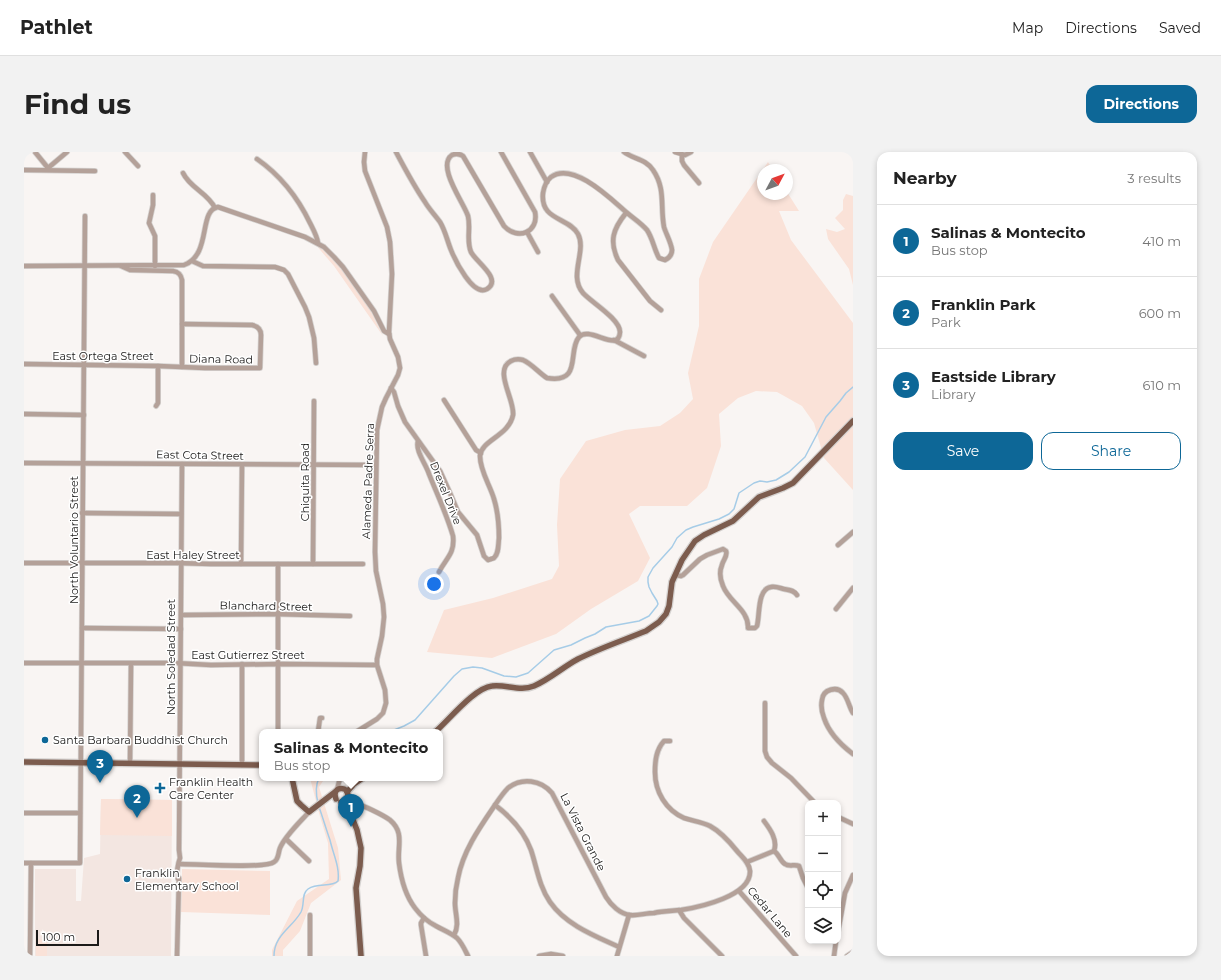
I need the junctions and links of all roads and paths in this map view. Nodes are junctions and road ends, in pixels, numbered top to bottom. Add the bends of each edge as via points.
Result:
1 (35, 152) edge
2 (67, 152) edge
3 (124, 152) edge
4 (365, 152) edge
5 (396, 152) edge
6 (501, 152) edge
7 (530, 152) edge
8 (624, 152) edge
9 (675, 152) edge
10 (691, 152) edge
11 (682, 155) junction
12 (257, 159) dead end
13 (138, 166) dead end
14 (48, 169) junction
15 (24, 170) edge
16 (95, 171) dead end
17 (183, 173) dead end
18 (547, 182) junction
19 (699, 183) dead end
20 (153, 195) dead end
21 (215, 208) junction
22 (626, 213) junction
23 (85, 216) dead end
24 (527, 232) junction
25 (318, 243) junction
26 (538, 252) dead end
27 (192, 261) junction
28 (24, 266) edge
29 (84, 266) junction
30 (120, 266) junction
31 (155, 266) junction
32 (552, 296) dead end
33 (661, 310) dead end
34 (182, 324) junction
35 (389, 334) junction
36 (580, 335) junction
37 (614, 340) junction
38 (644, 356) dead end
39 (316, 363) dead end
40 (24, 364) edge
41 (83, 365) junction
42 (158, 366) junction
43 (182, 367) junction
44 (391, 388) junction
45 (444, 400) dead end
46 (314, 401) dead end
47 (156, 406) dead end
48 (24, 414) edge
49 (84, 415) junction
50 (853, 421) edge
51 (418, 441) junction
52 (481, 453) junction
53 (24, 463) edge
54 (83, 463) junction
55 (182, 464) junction
56 (242, 464) junction
57 (314, 465) junction
58 (376, 465) junction
59 (82, 513) junction
60 (181, 514) junction
61 (853, 532) edge
62 (838, 545) dead end
63 (82, 562) junction
64 (24, 563) edge
65 (180, 563) junction
66 (241, 564) junction
67 (278, 564) junction
68 (313, 564) junction
69 (363, 564) dead end
70 (439, 572) dead end
71 (675, 575) junction
72 (853, 588) edge
73 (797, 595) dead end
74 (836, 609) dead end
75 (278, 614) junction
76 (181, 615) junction
77 (350, 616) dead end
78 (82, 628) junction
79 (180, 629) junction
80 (24, 663) edge
81 (81, 663) junction
82 (131, 664) junction
83 (180, 664) junction
84 (242, 664) junction
85 (277, 664) junction
86 (377, 664) junction
87 (765, 703) dead end
88 (853, 713) edge
89 (322, 718) dead end
90 (278, 729) edge
91 (318, 729) edge
92 (361, 729) edge
93 (439, 729) edge
94 (670, 741) dead end
95 (853, 754) edge
96 (24, 762) edge
97 (80, 763) junction
98 (130, 763) junction
99 (179, 764) junction
100 (242, 765) junction
101 (259, 765) edge
102 (293, 781) edge
103 (340, 781) edge
104 (342, 781) edge
105 (351, 781) edge
106 (354, 782) joint
107 (336, 791) junction
108 (344, 796) junction
109 (812, 800) edge
110 (324, 801) junction
111 (355, 803) junction
112 (495, 805) junction
113 (349, 808) junction
114 (309, 812) junction
115 (24, 813) edge
116 (80, 813) junction
117 (352, 817) junction
118 (841, 818) edge
119 (764, 821) dead end
120 (853, 824) edge
121 (286, 839) junction
122 (774, 851) junction
123 (309, 861) dead end
124 (747, 862) junction
125 (24, 863) edge
126 (31, 863) junction
127 (179, 864) junction
128 (853, 875) edge
129 (805, 884) edge
130 (739, 891) junction
131 (841, 908) edge
132 (679, 910) junction
133 (310, 915) dead end
134 (629, 915) junction
135 (424, 918) junction
136 (454, 935) junction
137 (836, 944) edge
138 (619, 947) junction
139 (853, 952) edge
140 (30, 956) edge
141 (177, 956) edge
142 (310, 956) edge
143 (362, 956) edge
144 (426, 956) edge
145 (468, 956) edge
146 (539, 956) edge
147 (563, 956) edge
148 (617, 956) edge
149 (722, 956) edge
150 (796, 956) edge
151 (834, 956) edge
152 (846, 956) edge

1 - 14 street
2 - 14 street
3 - 13 street
4 - 35 street, Alameda Padre Serra via 365,169 387,227 390,242 392,274
5 - 24 street via 425,203 444,230 462,272 477,289 488,288 492,280 470,250 467,216 448,174 447,163 450,157 457,154 466,159 508,230 518,234
6 - 24 street via 534,212 535,222
7 - 18 street
8 - 22 street via 647,163 658,179 662,192 664,225 672,248 669,257 665,260 659,258 649,233
9 - 11 street
10 - 11 street
11 - 19 street via 682,163
12 - 25 street via 272,169 297,200
14 - 15 street
14 - 16 street
17 - 21 street via 189,183
18 - 22 street via 552,177 571,174 605,194
18 - 37 street via 543,194 546,208 555,218 574,229 579,236 579,287 617,324 620,333
20 - 31 street via 149,223 155,236
21 - 25 street via 261,221
21 - 27 street via 209,214 201,248
22 - 33 street via 614,234 615,254 650,302
23 - 29 street, North Voluntario Street
24 - 26 street
25 - 35 street via 338,260 370,305 384,331
27 - 31 street via 184,265
27 - 39 street via 203,266 275,267 284,270 290,277 309,317
28 - 29 street
29 - 30 street
29 - 41 street, North Voluntario Street
30 - 31 street
30 - 34 street via 130,270 178,272 182,280
32 - 36 street
34 - 43 street
34 - 43 street, Diana Road via 252,325 257,326 262,334 260,368
35 - 44 street, Alameda Padre Serra via 400,368
36 - 37 street via 587,333
36 - 52 street via 575,344 571,369 561,378 547,378 521,360 514,360 508,364 504,374 513,410 511,421
37 - 38 street
40 - 41 street, East Ortega Street
41 - 42 street, East Ortega Street
41 - 49 street, North Voluntario Street
42 - 43 street, East Ortega Street
42 - 47 street
44 - 51 street via 403,418
44 - 58 street, Alameda Padre Serra via 380,411 376,434
45 - 52 street via 476,450
46 - 57 street, Chiquita Road
48 - 49 street
49 - 54 street, North Voluntario Street
50 - 71 main road via 796,480 759,497 733,521 704,534 695,541
51 - 52 street via 442,475 458,512 477,535 484,556 490,560 498,551 499,520 481,462
51 - 70 street, Drexel Drive via 421,456 453,536 451,554
53 - 54 street, East Cota Street
54 - 55 street, East Cota Street
54 - 59 street, North Voluntario Street
55 - 56 street, East Cota Street
55 - 60 street, North Soledad Street
56 - 57 street, East Cota Street
56 - 66 street
57 - 58 street, East Cota Street
57 - 68 street, Chiquita Road
58 - 86 street, Alameda Padre Serra via 376,571 384,617
59 - 60 street
59 - 63 street, North Voluntario Street
60 - 65 street, North Soledad Street
61 - 62 street
63 - 64 street, East Haley Street
63 - 65 street, East Haley Street
63 - 78 street, North Voluntario Street
65 - 66 street, East Haley Street
65 - 76 street, North Soledad Street
66 - 67 street, East Haley Street
67 - 68 street, East Haley Street
67 - 75 street
68 - 69 street, East Haley Street
71 - 73 street via 683,575 693,564 707,555 726,550 727,554 720,570 721,581 729,597 745,614 748,628 758,626 761,597 768,588 775,586 792,590
71 - 93 main road via 667,610 662,619 646,631 579,658 532,686 484,688
72 - 74 street
75 - 76 street, Blanchard Street
75 - 77 street, Blanchard Street
75 - 85 street
76 - 79 street, North Soledad Street
78 - 79 street
78 - 81 street, North Voluntario Street
79 - 83 street, North Soledad Street
80 - 81 street, East Gutierrez Street
81 - 82 street, East Gutierrez Street
81 - 97 street, North Voluntario Street
82 - 83 street, East Gutierrez Street
82 - 98 street
83 - 84 street, East Gutierrez Street
83 - 99 street, North Soledad Street
84 - 85 street, East Gutierrez Street
84 - 100 street
85 - 86 street, East Gutierrez Street
85 - 90 street
86 - 92 street, Alameda Padre Serra via 386,694 386,706 375,721
87 - 109 street via 767,757
88 - 95 street via 846,697 840,691 830,690 822,697 824,720 840,742
89 - 91 street
94 - 124 street via 664,741 661,745 655,762 655,781 663,800 678,815 718,831
96 - 97 main road
97 - 98 main road
97 - 116 street, North Voluntario Street
98 - 99 main road
99 - 100 main road
99 - 127 street, North Soledad Street
100 - 101 main road
102 - 114 main road via 297,801
103 - 107 street
104 - 108 street
105 - 106 street
106 - 108 main road
107 - 108 main road via 340,788
107 - 108 main road via 334,796
107 - 110 main road
108 - 110 main road
108 - 111 street
108 - 113 main road
108 - 117 main road via 348,813
110 - 114 main road
111 - 113 street
111 - 135 street via 387,819 398,830 399,862 403,882 411,902
112 - 134 street, La Vista Grande via 505,791 518,783 533,782 548,788 558,802 606,898 613,906
112 - 136 street, La Vista Grande via 476,834 459,872 455,901 457,926
112 - 138 street via 514,821 524,836 531,850 538,880 556,909 573,924
113 - 117 main road
114 - 121 street
115 - 116 street
116 - 126 street, North Voluntario Street via 80,863
117 - 143 main road via 361,848 356,888
118 - 120 street
119 - 122 street via 775,841
121 - 123 street
121 - 127 street via 277,860 270,864
122 - 124 street
122 - 129 street via 785,864 799,866
124 - 130 street, Cedar Lane via 749,878
125 - 126 street
126 - 140 street
127 - 141 street, North Soledad Street
128 - 131 street
130 - 132 street via 710,904
130 - 150 street, Cedar Lane
132 - 134 street
132 - 149 street
133 - 142 street
134 - 138 street
135 - 136 street
135 - 144 street via 421,925
136 - 145 street
137 - 151 street
138 - 148 street
139 - 152 street
146 - 147 street

